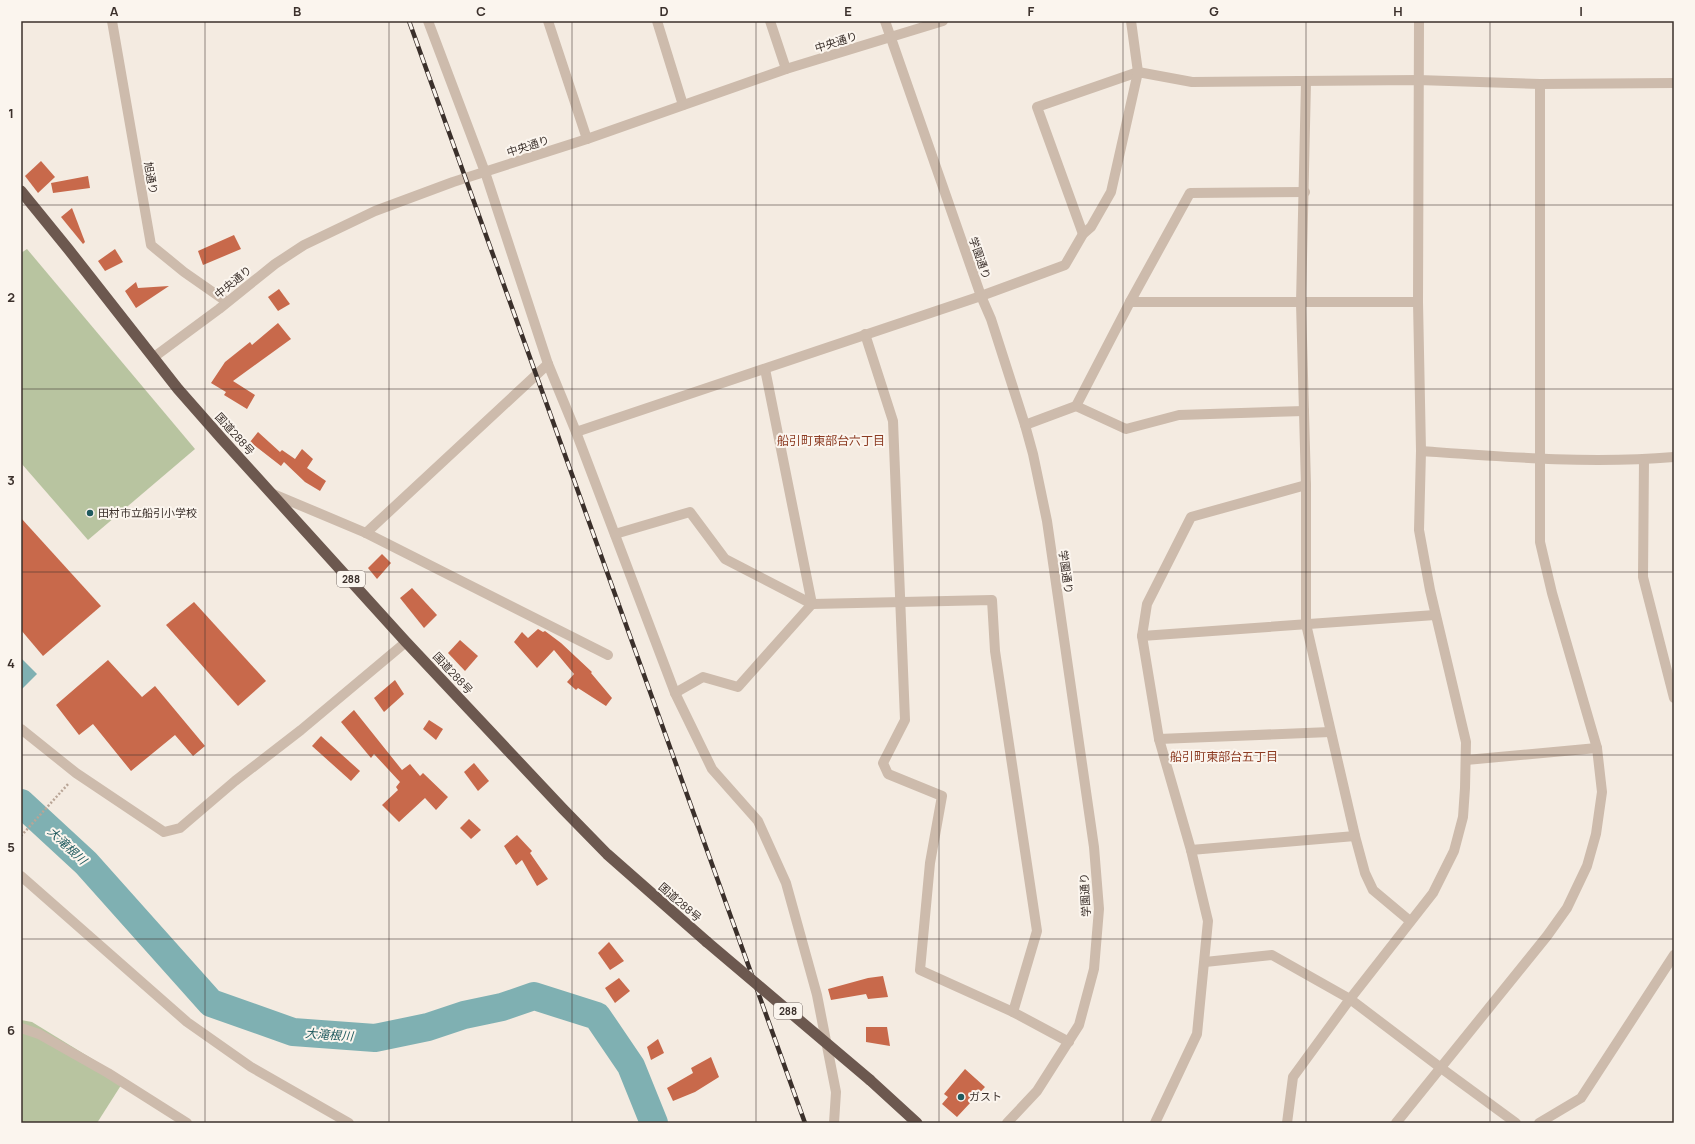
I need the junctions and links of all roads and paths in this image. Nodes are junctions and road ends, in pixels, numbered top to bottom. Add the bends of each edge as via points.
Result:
1 (112, 21) edge
2 (428, 21) edge
3 (548, 21) edge
4 (657, 21) edge
5 (770, 21) edge
6 (885, 21) edge
7 (943, 21) edge
8 (1131, 21) edge
9 (1419, 21) edge
10 (890, 38) junction
11 (786, 69) junction
12 (1138, 72) junction
13 (1418, 80) junction
14 (1306, 82) junction
15 (1674, 83) edge
16 (1540, 84) junction
17 (683, 104) junction
18 (587, 139) junction
19 (485, 172) junction
20 (21, 191) edge
21 (1305, 192) junction
22 (1083, 234) junction
23 (981, 296) junction
24 (227, 302) junction
25 (1130, 302) junction
26 (1418, 302) junction
27 (1301, 303) junction
28 (865, 334) junction
29 (154, 357) junction
30 (548, 364) junction
31 (765, 369) junction
32 (1076, 406) junction
33 (1304, 411) junction
34 (1025, 426) junction
35 (576, 432) junction
36 (1421, 451) junction
37 (1674, 457) edge
38 (1539, 460) junction
39 (1644, 460) junction
40 (1306, 485) junction
41 (270, 492) junction
42 (366, 533) junction
43 (615, 534) junction
44 (900, 603) junction
45 (812, 604) junction
46 (1436, 615) junction
47 (1306, 624) junction
48 (1142, 636) junction
49 (406, 642) junction
50 (608, 655) dead end
51 (675, 693) junction
52 (1674, 698) edge
53 (21, 729) edge
54 (1330, 732) junction
55 (1159, 739) junction
56 (1597, 748) junction
57 (1466, 760) junction
58 (63, 791) dead end
59 (21, 836) edge
60 (1355, 836) junction
61 (1191, 850) junction
62 (21, 876) edge
63 (1410, 921) junction
64 (1674, 955) edge
65 (1205, 962) junction
66 (1350, 999) junction
67 (1013, 1012) junction
68 (21, 1028) edge
69 (1069, 1042) junction
70 (1440, 1068) junction
71 (187, 1123) edge
72 (349, 1123) edge
73 (834, 1123) edge
74 (917, 1123) edge
75 (1006, 1123) edge
76 (1155, 1123) edge
77 (1287, 1123) edge
78 (1396, 1123) edge
79 (1516, 1123) edge
80 (1539, 1123) edge

1 - 24 street, 旭通り via 151,245
2 - 19 street
3 - 18 street
4 - 17 street
5 - 11 street
6 - 10 street, 学園通り
7 - 10 street, 中央通り
8 - 12 street
9 - 13 street
10 - 11 street, 中央通り
10 - 23 street, 学園通り
11 - 17 street, 中央通り
12 - 14 street via 1192,82
12 - 22 street via 1111,192 1091,227
12 - 22 street via 1037,107
13 - 14 street
13 - 16 street
13 - 26 street
14 - 21 street
15 - 16 street
16 - 38 street
17 - 18 street, 中央通り
18 - 19 street, 中央通り
19 - 24 street, 中央通り via 421,193 304,244
19 - 30 street
20 - 29 highway, 国道288号 / 288
21 - 25 street via 1190,192
21 - 27 street
22 - 23 street via 1065,265
23 - 28 street
23 - 34 street, 学園通り via 991,319
24 - 29 street, 中央通り
25 - 27 street
25 - 32 street
26 - 27 street
26 - 36 street
27 - 33 street
28 - 31 street
28 - 44 street via 893,421
29 - 41 highway, 国道288号 / 288 via 193,406
30 - 35 street
30 - 42 street
31 - 35 street
31 - 45 street
32 - 33 street via 1126,429 1179,415
32 - 34 street
33 - 40 street
34 - 69 street, 学園通り via 1047,521 1094,847 1100,909 1094,969 1079,1025
35 - 43 street
36 - 38 street
36 - 46 street via 1419,530
37 - 39 street
38 - 39 street
38 - 56 street via 1540,542 1552,593
39 - 52 street via 1643,577
40 - 47 street
40 - 48 street via 1191,516 1147,604
41 - 42 street
41 - 49 highway, 国道288号 / 288
42 - 50 street
43 - 45 street via 690,512 725,559
43 - 51 street
44 - 45 street
44 - 67 street via 992,600 995,651 1037,931
44 - 67 street via 905,720 883,763 888,774 942,796 930,863 920,970
45 - 51 street via 738,687 703,677
46 - 47 street
46 - 57 street via 1466,742
47 - 48 street
47 - 54 street
48 - 55 street
49 - 53 street via 180,828 164,832 76,773
49 - 74 highway, 国道288号 / 288, bridge via 607,854
51 - 73 street via 712,769 758,821 786,883 817,995 836,1092
54 - 55 street
54 - 60 street
55 - 61 street
56 - 57 street
56 - 70 street via 1602,792 1596,834 1587,866 1567,908 1548,936
57 - 63 street via 1463,817 1454,851 1433,894
58 - 59 path
60 - 61 street
60 - 63 street via 1365,873 1373,890
61 - 65 street via 1208,921
62 - 72 street via 187,1022 252,1067
63 - 66 street
64 - 80 street via 1581,1098
65 - 66 street via 1272,955
65 - 76 street via 1197,1034
66 - 70 street
66 - 77 street via 1293,1077
67 - 69 street
68 - 71 street via 39,1034 108,1073
69 - 75 street, 学園通り via 1037,1092
70 - 78 street
70 - 79 street

